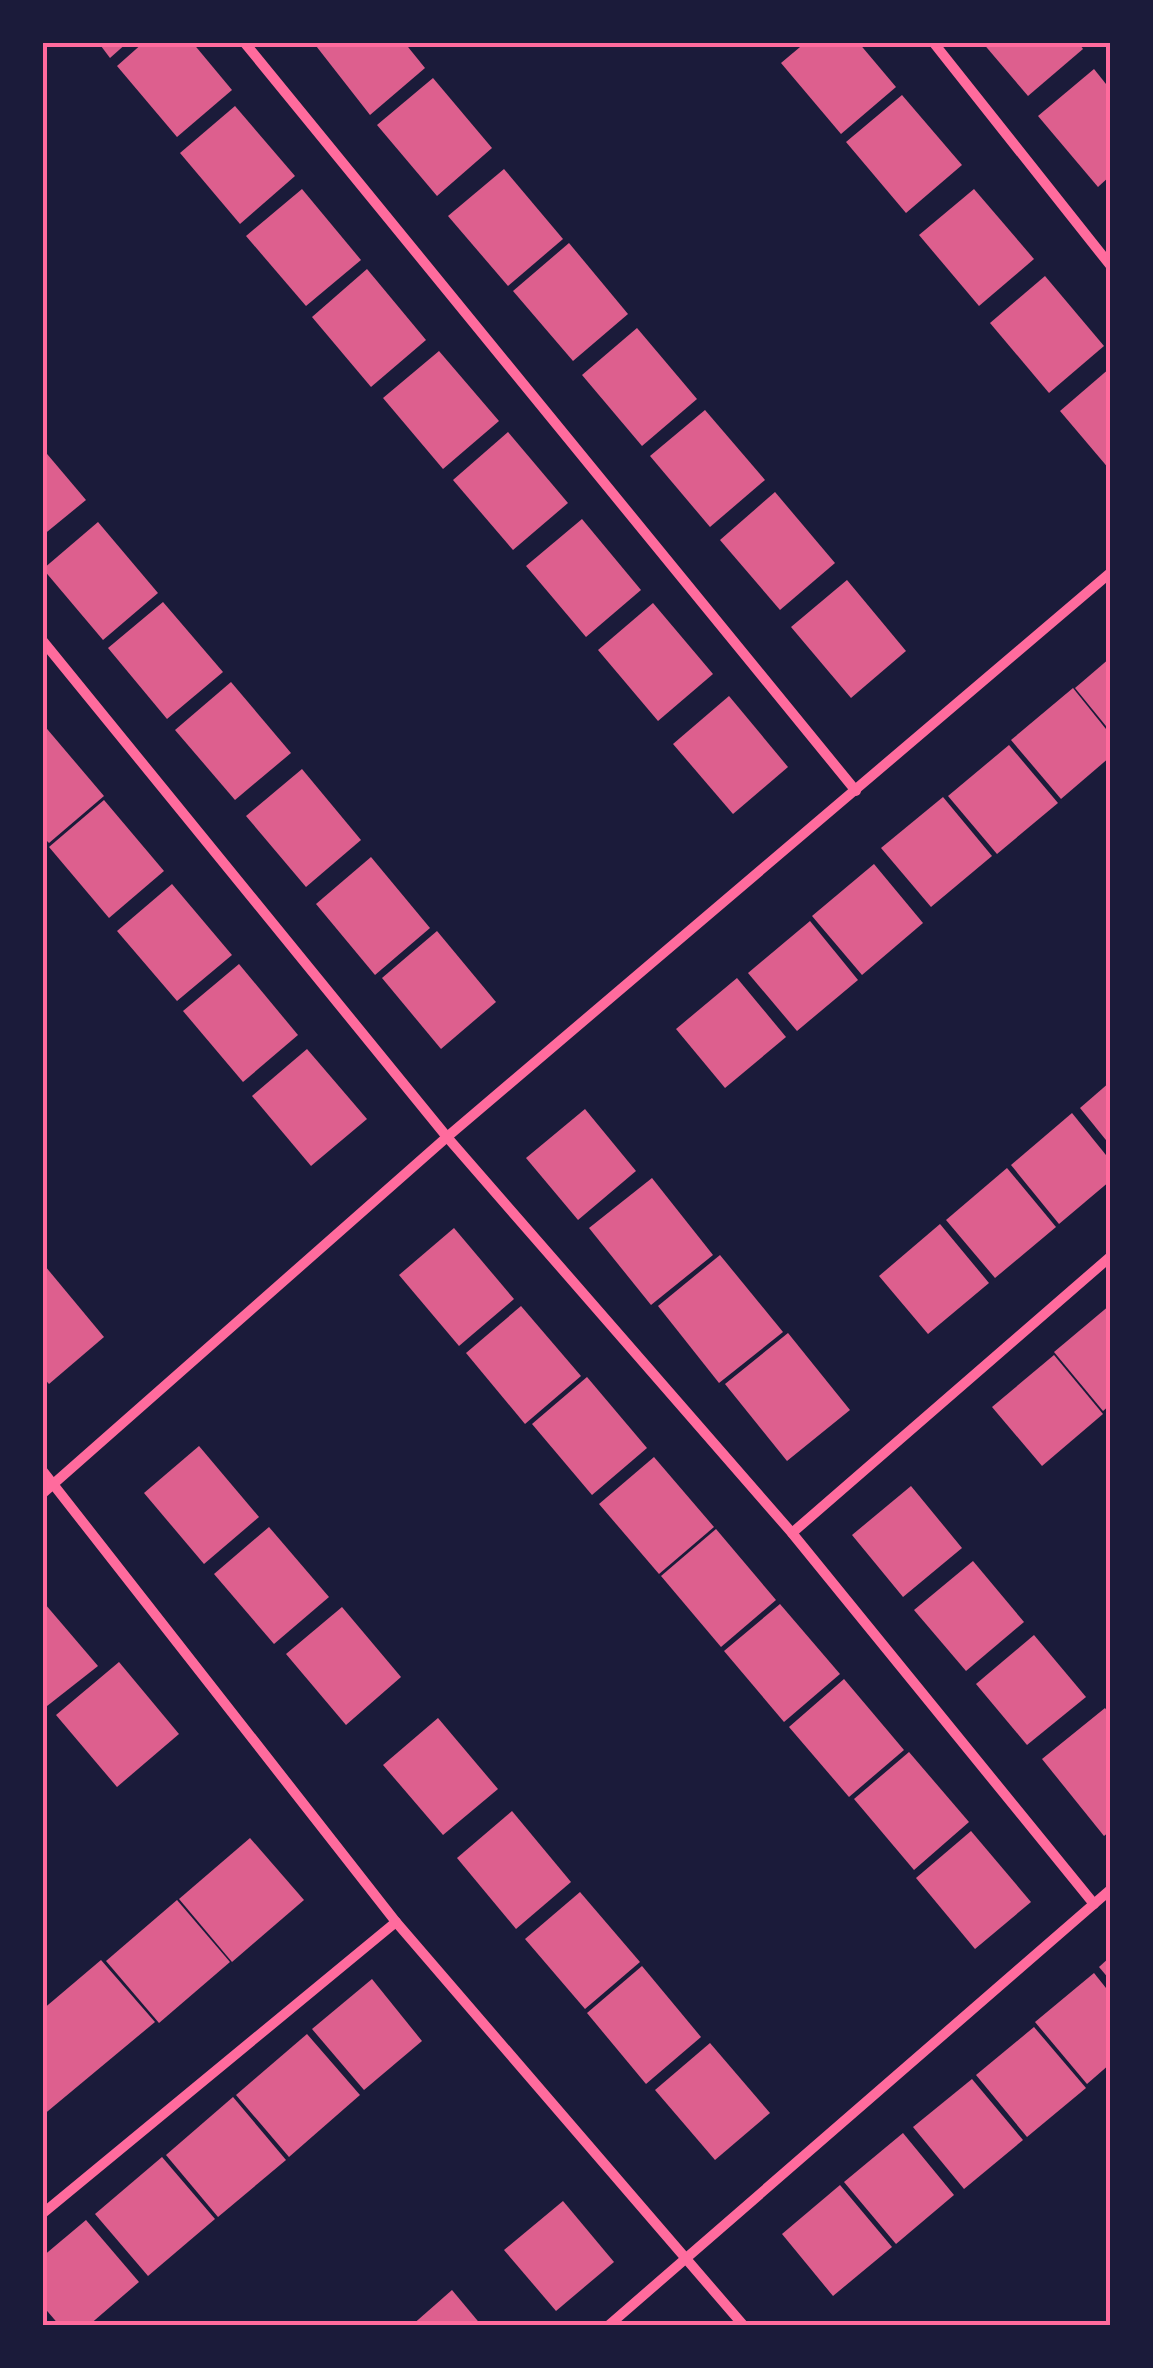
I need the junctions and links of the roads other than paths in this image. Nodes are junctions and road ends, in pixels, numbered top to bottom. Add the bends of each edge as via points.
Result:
1 (244, 42) edge
2 (933, 42) edge
3 (1110, 264) edge
4 (1110, 573) edge
5 (42, 640) edge
6 (856, 791) junction
7 (448, 1136) junction
8 (1110, 1257) edge
9 (42, 1470) edge
10 (55, 1484) junction
11 (42, 1494) edge
12 (792, 1533) junction
13 (1110, 1890) edge
14 (1094, 1904) junction
15 (396, 1922) junction
16 (42, 2214) edge
17 (687, 2258) junction
18 (608, 2326) edge
19 (744, 2326) edge

1 - 6 street
2 - 3 street
4 - 6 street
5 - 7 street
6 - 7 street
7 - 10 street
7 - 12 street
8 - 12 street
9 - 10 street
10 - 11 street
10 - 15 street
12 - 14 street
13 - 14 street
14 - 17 street
15 - 16 street
15 - 17 street
17 - 18 street
17 - 19 street

